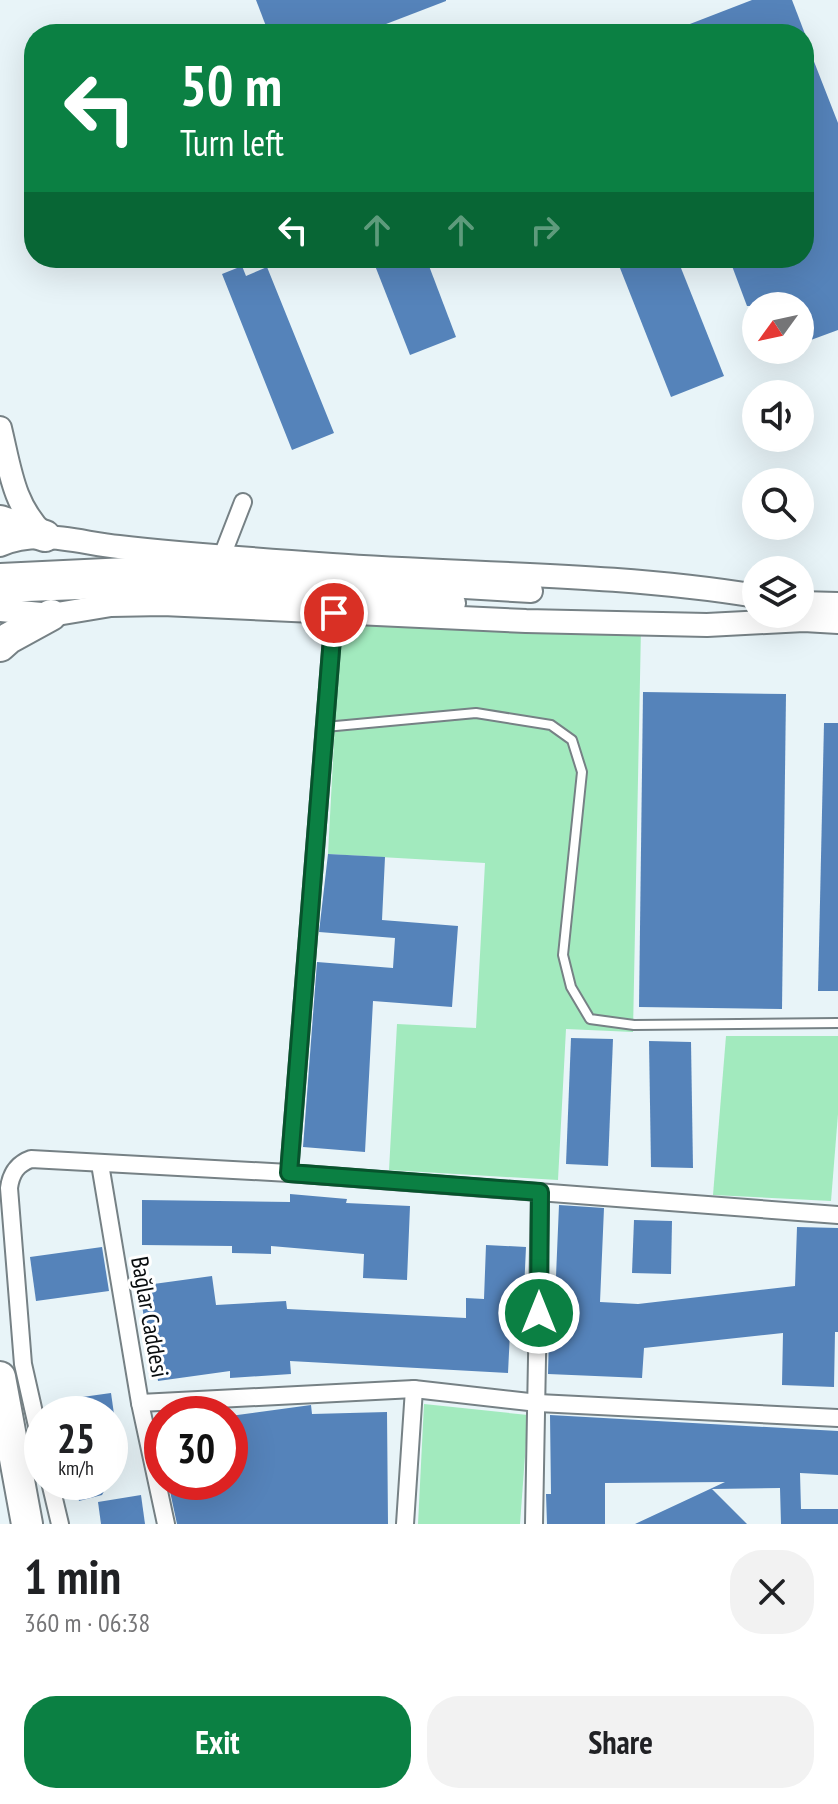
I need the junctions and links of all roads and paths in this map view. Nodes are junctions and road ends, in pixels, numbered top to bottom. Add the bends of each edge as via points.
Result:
1 (0, 428) edge
2 (243, 502) dead end
3 (0, 521) edge
4 (45, 536) junction
5 (0, 545) edge
6 (222, 556) junction
7 (0, 575) edge
8 (0, 591) edge
9 (360, 591) junction
10 (742, 596) edge
11 (742, 599) edge
12 (838, 604) edge
13 (742, 609) edge
14 (814, 609) edge
15 (0, 610) edge
16 (334, 613) junction
17 (51, 615) junction
18 (814, 615) edge
19 (742, 620) edge
20 (838, 622) edge
21 (0, 646) edge
22 (325, 727) junction
23 (838, 1023) edge
24 (100, 1164) junction
25 (289, 1173) junction
26 (540, 1192) junction
27 (838, 1215) edge
28 (0, 1377) edge
29 (414, 1389) junction
30 (30, 1396) edge
31 (140, 1403) junction
32 (538, 1403) junction
33 (838, 1418) edge
34 (54, 1500) edge
35 (27, 1524) edge
36 (60, 1524) edge
37 (166, 1524) edge
38 (405, 1524) edge
39 (534, 1524) edge

1 - 4 main road via 20,504
2 - 6 street
3 - 4 highway
4 - 5 main road
4 - 6 main road
6 - 10 main road via 680,584
7 - 9 main road via 148,568 243,572
8 - 9 main road via 159,585
9 - 11 main road
9 - 13 main road
12 - 14 main road
15 - 17 main road
16 - 17 main road via 163,604 111,605
16 - 19 main road via 707,625
16 - 22 street
17 - 21 highway
18 - 20 main road
22 - 23 lane via 476,713 551,725 572,740 582,772 563,955 571,987 590,1019 634,1025
22 - 25 street
24 - 25 street
24 - 30 street via 31,1159 10,1176 23,1364
24 - 31 street, Bağlar Caddesi
25 - 26 street
26 - 27 street
26 - 32 street
28 - 35 highway
29 - 31 street
29 - 32 street
29 - 38 street
31 - 37 street, Bağlar Caddesi
32 - 33 street
32 - 39 street
34 - 36 street

